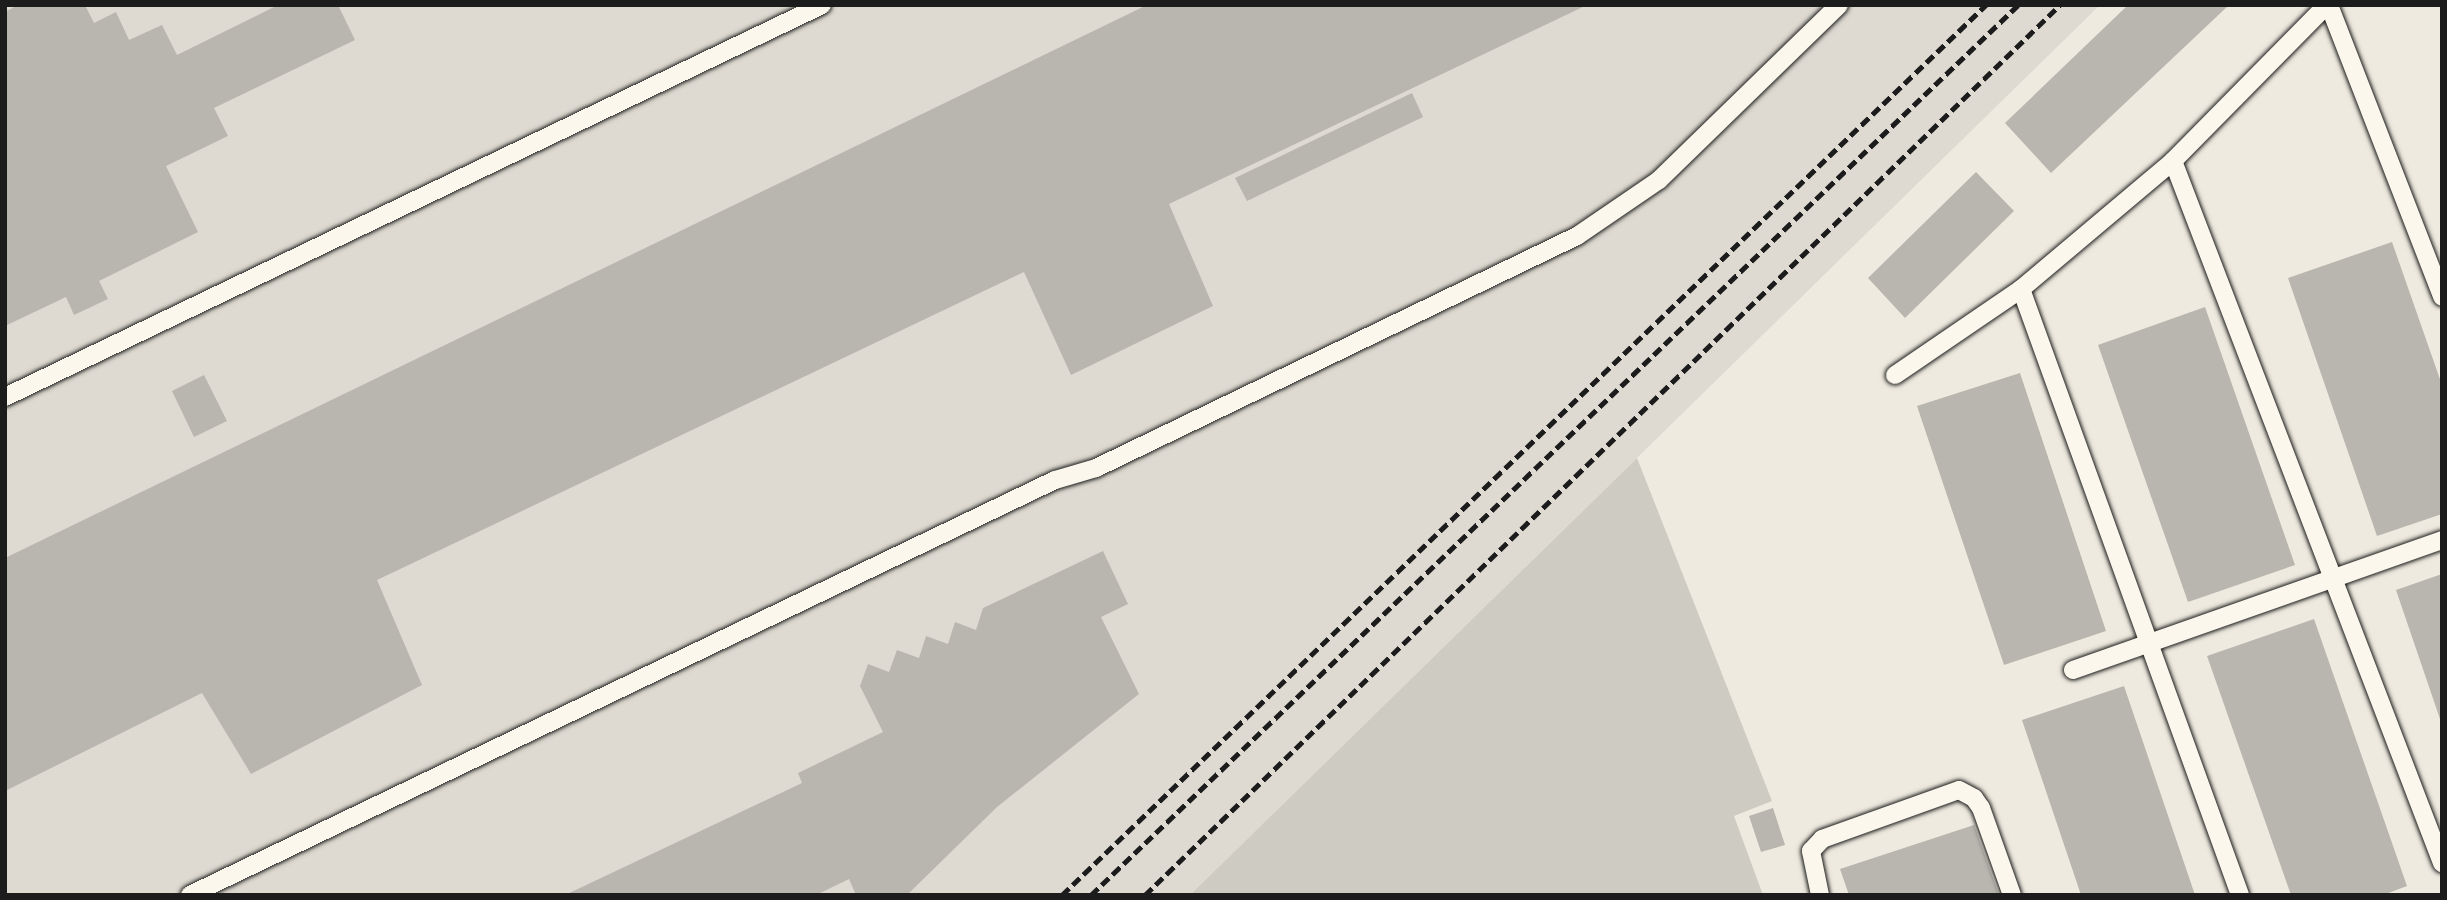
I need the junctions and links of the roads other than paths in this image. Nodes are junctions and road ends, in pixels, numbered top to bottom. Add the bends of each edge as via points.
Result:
1 (822, 5) edge
2 (1839, 5) edge
3 (2328, 5) edge
4 (2173, 161) junction
5 (2021, 289) junction
6 (2442, 297) edge
7 (1895, 375) dead end
8 (5, 397) edge
9 (2442, 540) edge
10 (2333, 578) junction
11 (2148, 643) junction
12 (2073, 670) dead end
13 (2442, 863) edge
14 (190, 895) edge
15 (1820, 895) edge
16 (2011, 895) edge
17 (2240, 895) edge

1 - 8 lane
2 - 14 lane via 1659,180 1577,236
3 - 4 lane
3 - 6 lane
4 - 5 lane
4 - 10 lane
5 - 7 lane
5 - 11 lane
9 - 10 lane
10 - 11 lane
10 - 13 lane
11 - 12 lane
11 - 17 lane
15 - 16 lane via 1811,851 1822,839 1959,790 1981,808

